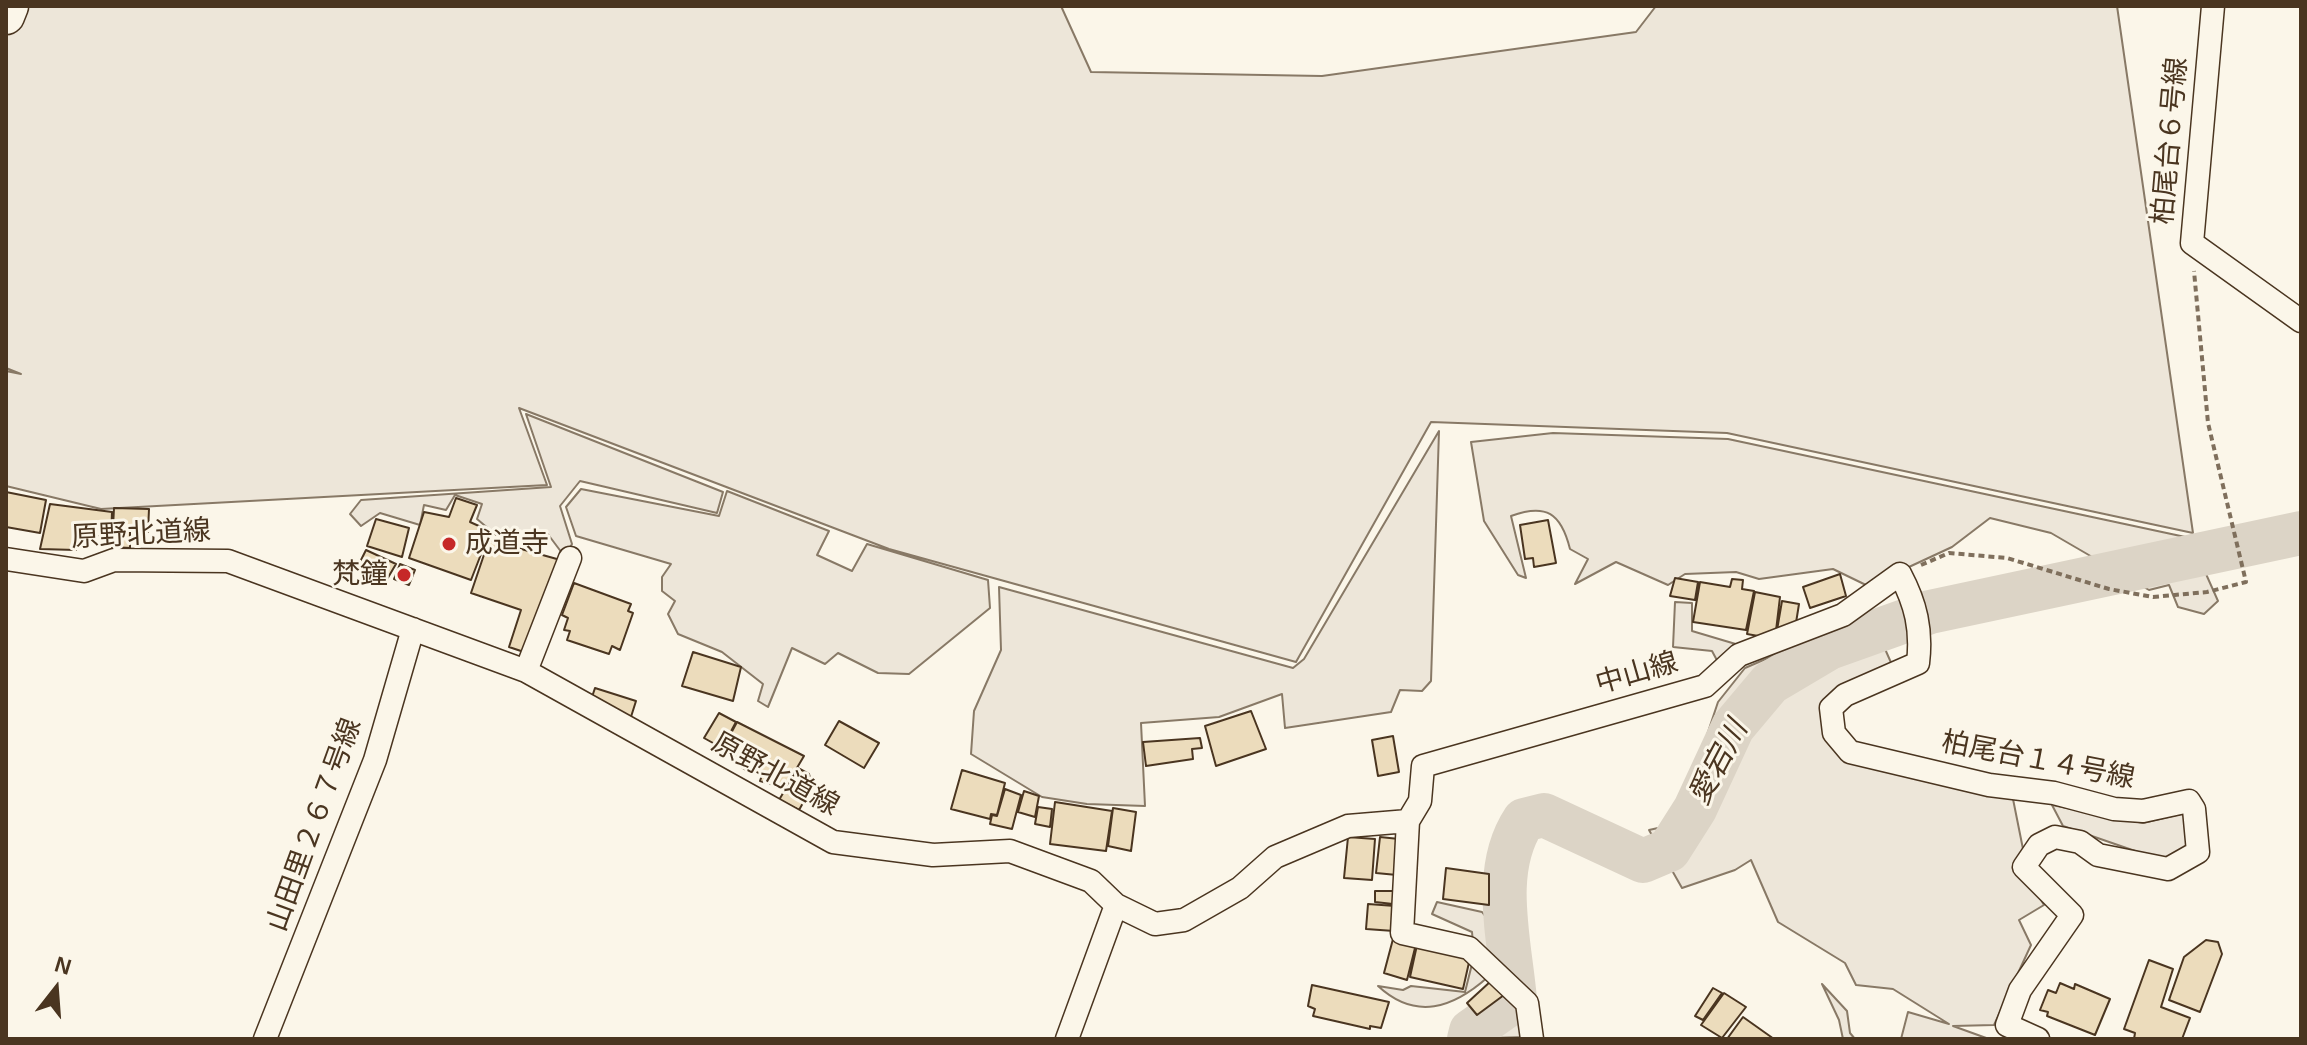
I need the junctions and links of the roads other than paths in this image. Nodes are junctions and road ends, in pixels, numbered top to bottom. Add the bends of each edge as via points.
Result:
1 (10, 6) edge
2 (2213, 6) edge
3 (6, 16) edge
4 (2301, 321) edge
5 (570, 558) dead end
6 (6, 559) edge
7 (1900, 574) joint
8 (413, 629) junction
9 (526, 671) junction
10 (1408, 821) junction
11 (1116, 905) junction
12 (265, 1039) edge
13 (1067, 1039) edge
14 (1532, 1039) edge
15 (2038, 1039) edge

1 - 3 highway
2 - 4 street, 柏尾台６号線 via 2192,243
5 - 9 street
6 - 8 street, 原野北道線 via 84,571 114,560 228,561
7 - 10 street, 中山線 via 1843,615 1739,655 1705,686 1423,766 1420,801
7 - 15 street, 柏尾台１４号線 via 1922,635 1918,663 1845,695 1831,708 1834,733 1850,752 2114,809 2143,811 2189,801 2194,809 2198,852 2168,869 2098,855 2080,842 2055,837 2039,845 2024,867 2072,915 2020,990 2007,1025
8 - 9 street, 原野北道線
8 - 12 street, 山田里２６７号線 via 375,760
9 - 11 street, 原野北道線 via 833,842 933,855 1010,851 1091,881
10 - 11 street, 原野北道線 via 1348,826 1275,857 1240,888 1184,920 1155,924
10 - 14 street via 1402,933 1469,948 1527,1003
11 - 13 street

